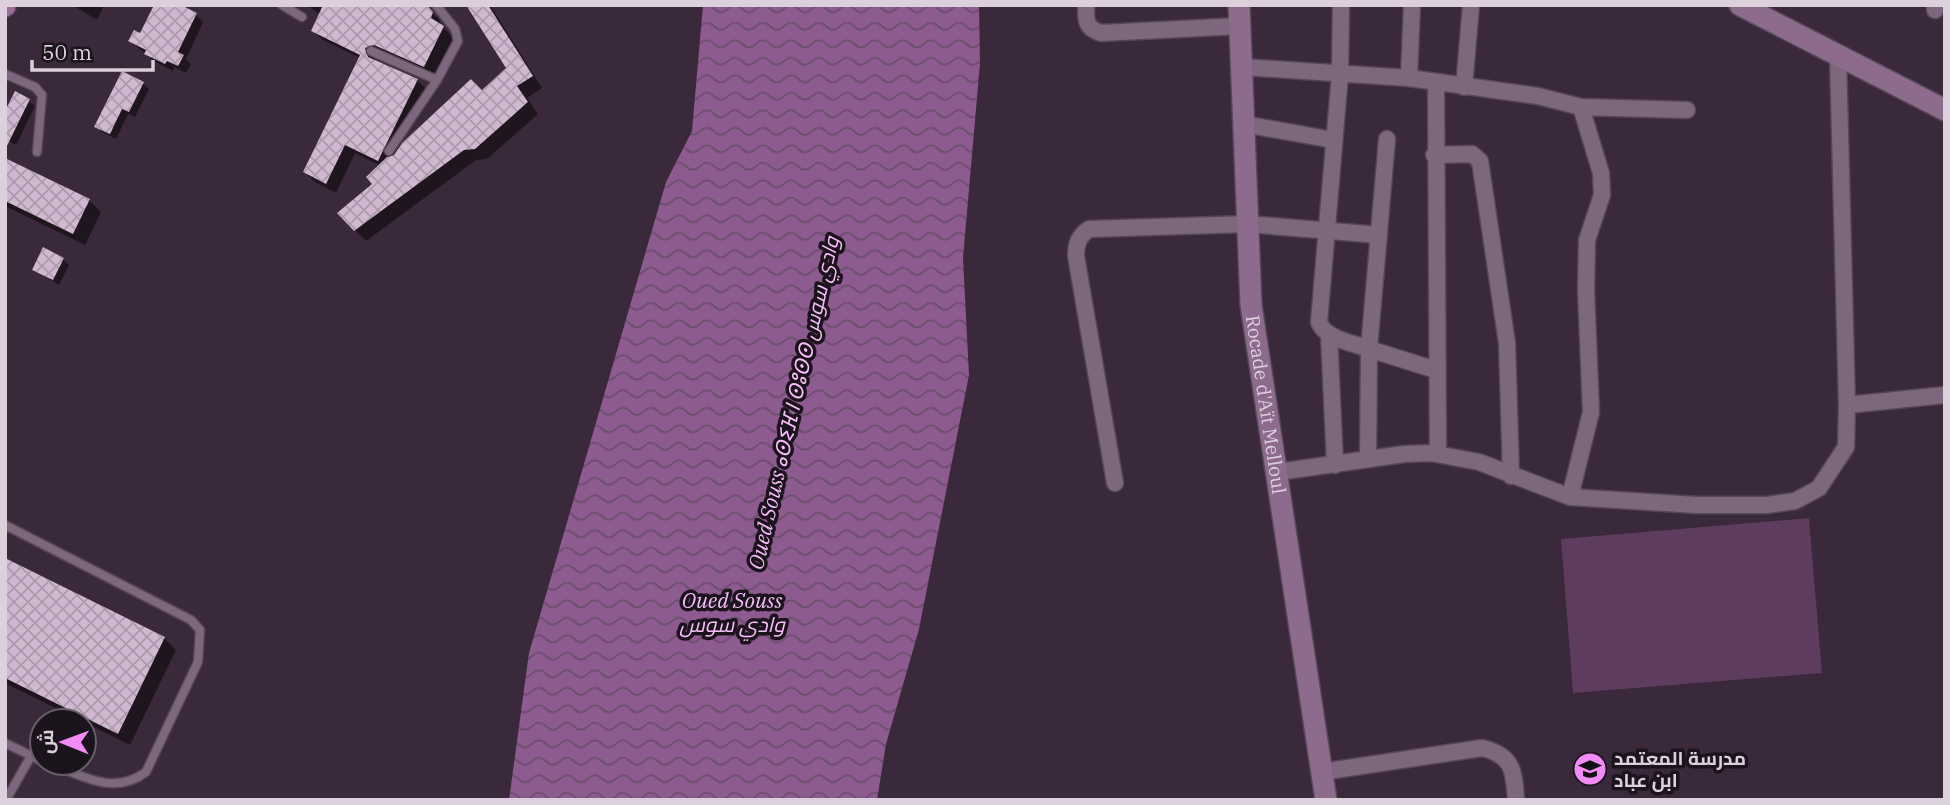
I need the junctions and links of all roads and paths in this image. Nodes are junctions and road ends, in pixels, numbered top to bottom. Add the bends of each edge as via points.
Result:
1 (436, 5) edge
2 (1086, 5) edge
3 (1341, 5) edge
4 (1412, 5) edge
5 (1471, 5) edge
6 (1740, 5) edge
7 (281, 6) edge
8 (1239, 16) edge
9 (302, 17) dead end
10 (371, 51) dead end
11 (1838, 56) junction
12 (1242, 67) junction
13 (5, 74) edge
14 (1340, 74) junction
15 (1409, 78) junction
16 (437, 80) junction
17 (1437, 83) junction
18 (1464, 87) junction
19 (1581, 107) junction
20 (1687, 110) dead end
21 (1945, 110) edge
22 (1244, 124) junction
23 (1387, 139) dead end
24 (1333, 140) junction
25 (388, 150) dead end
26 (37, 152) dead end
27 (1434, 156) junction
28 (1248, 224) junction
29 (1326, 232) junction
30 (1379, 235) junction
31 (1329, 334) junction
32 (1369, 349) junction
33 (1436, 370) junction
34 (1945, 395) edge
35 (1847, 405) junction
36 (1438, 454) junction
37 (1368, 459) junction
38 (1335, 465) junction
39 (1278, 472) junction
40 (1511, 476) junction
41 (1115, 483) dead end
42 (1570, 497) junction
43 (5, 525) edge
44 (5, 743) edge
45 (28, 754) edge
46 (28, 761) edge
47 (1321, 772) junction
48 (88, 777) edge
49 (6, 800) edge
50 (1326, 800) edge
51 (1516, 800) edge

1 - 16 lane via 455,29 458,41
2 - 8 street via 1086,22 1101,33
3 - 14 street
4 - 15 street
5 - 18 street
6 - 11 street
7 - 9 lane
8 - 12 street, Rocade d'Aït Melloul
10 - 16 lane
11 - 21 street
11 - 35 street
12 - 14 street
12 - 22 street, Rocade d'Aït Melloul
13 - 26 lane via 35,87 42,96
14 - 15 street
14 - 24 street
15 - 17 street
16 - 25 lane
17 - 18 street
17 - 27 street
18 - 19 street via 1538,96
19 - 20 street
19 - 42 street via 1601,173 1602,195 1587,240 1591,412
22 - 24 street
22 - 28 street, Rocade d'Aït Melloul
23 - 30 street
24 - 29 street
27 - 33 street via 1440,263
27 - 40 street via 1472,154 1480,161 1507,343
28 - 29 street
28 - 39 street, Rocade d'Aït Melloul via 1251,305
28 - 41 street via 1090,229 1076,245
29 - 30 street
29 - 31 street via 1319,322
30 - 32 street
31 - 32 street
31 - 38 street
32 - 33 street
32 - 37 street
33 - 36 street
34 - 35 street
35 - 42 street via 1846,447 1819,488 1795,501 1696,505
36 - 37 street
36 - 40 street via 1479,461
37 - 38 street
38 - 39 street
39 - 47 street, Rocade d'Aït Melloul
40 - 42 street
43 - 48 lane via 191,620 200,630 198,662 146,772 134,782 114,786
44 - 45 lane
46 - 49 lane
47 - 50 street, Rocade d'Aït Melloul
47 - 51 street via 1482,748 1507,758 1514,768

